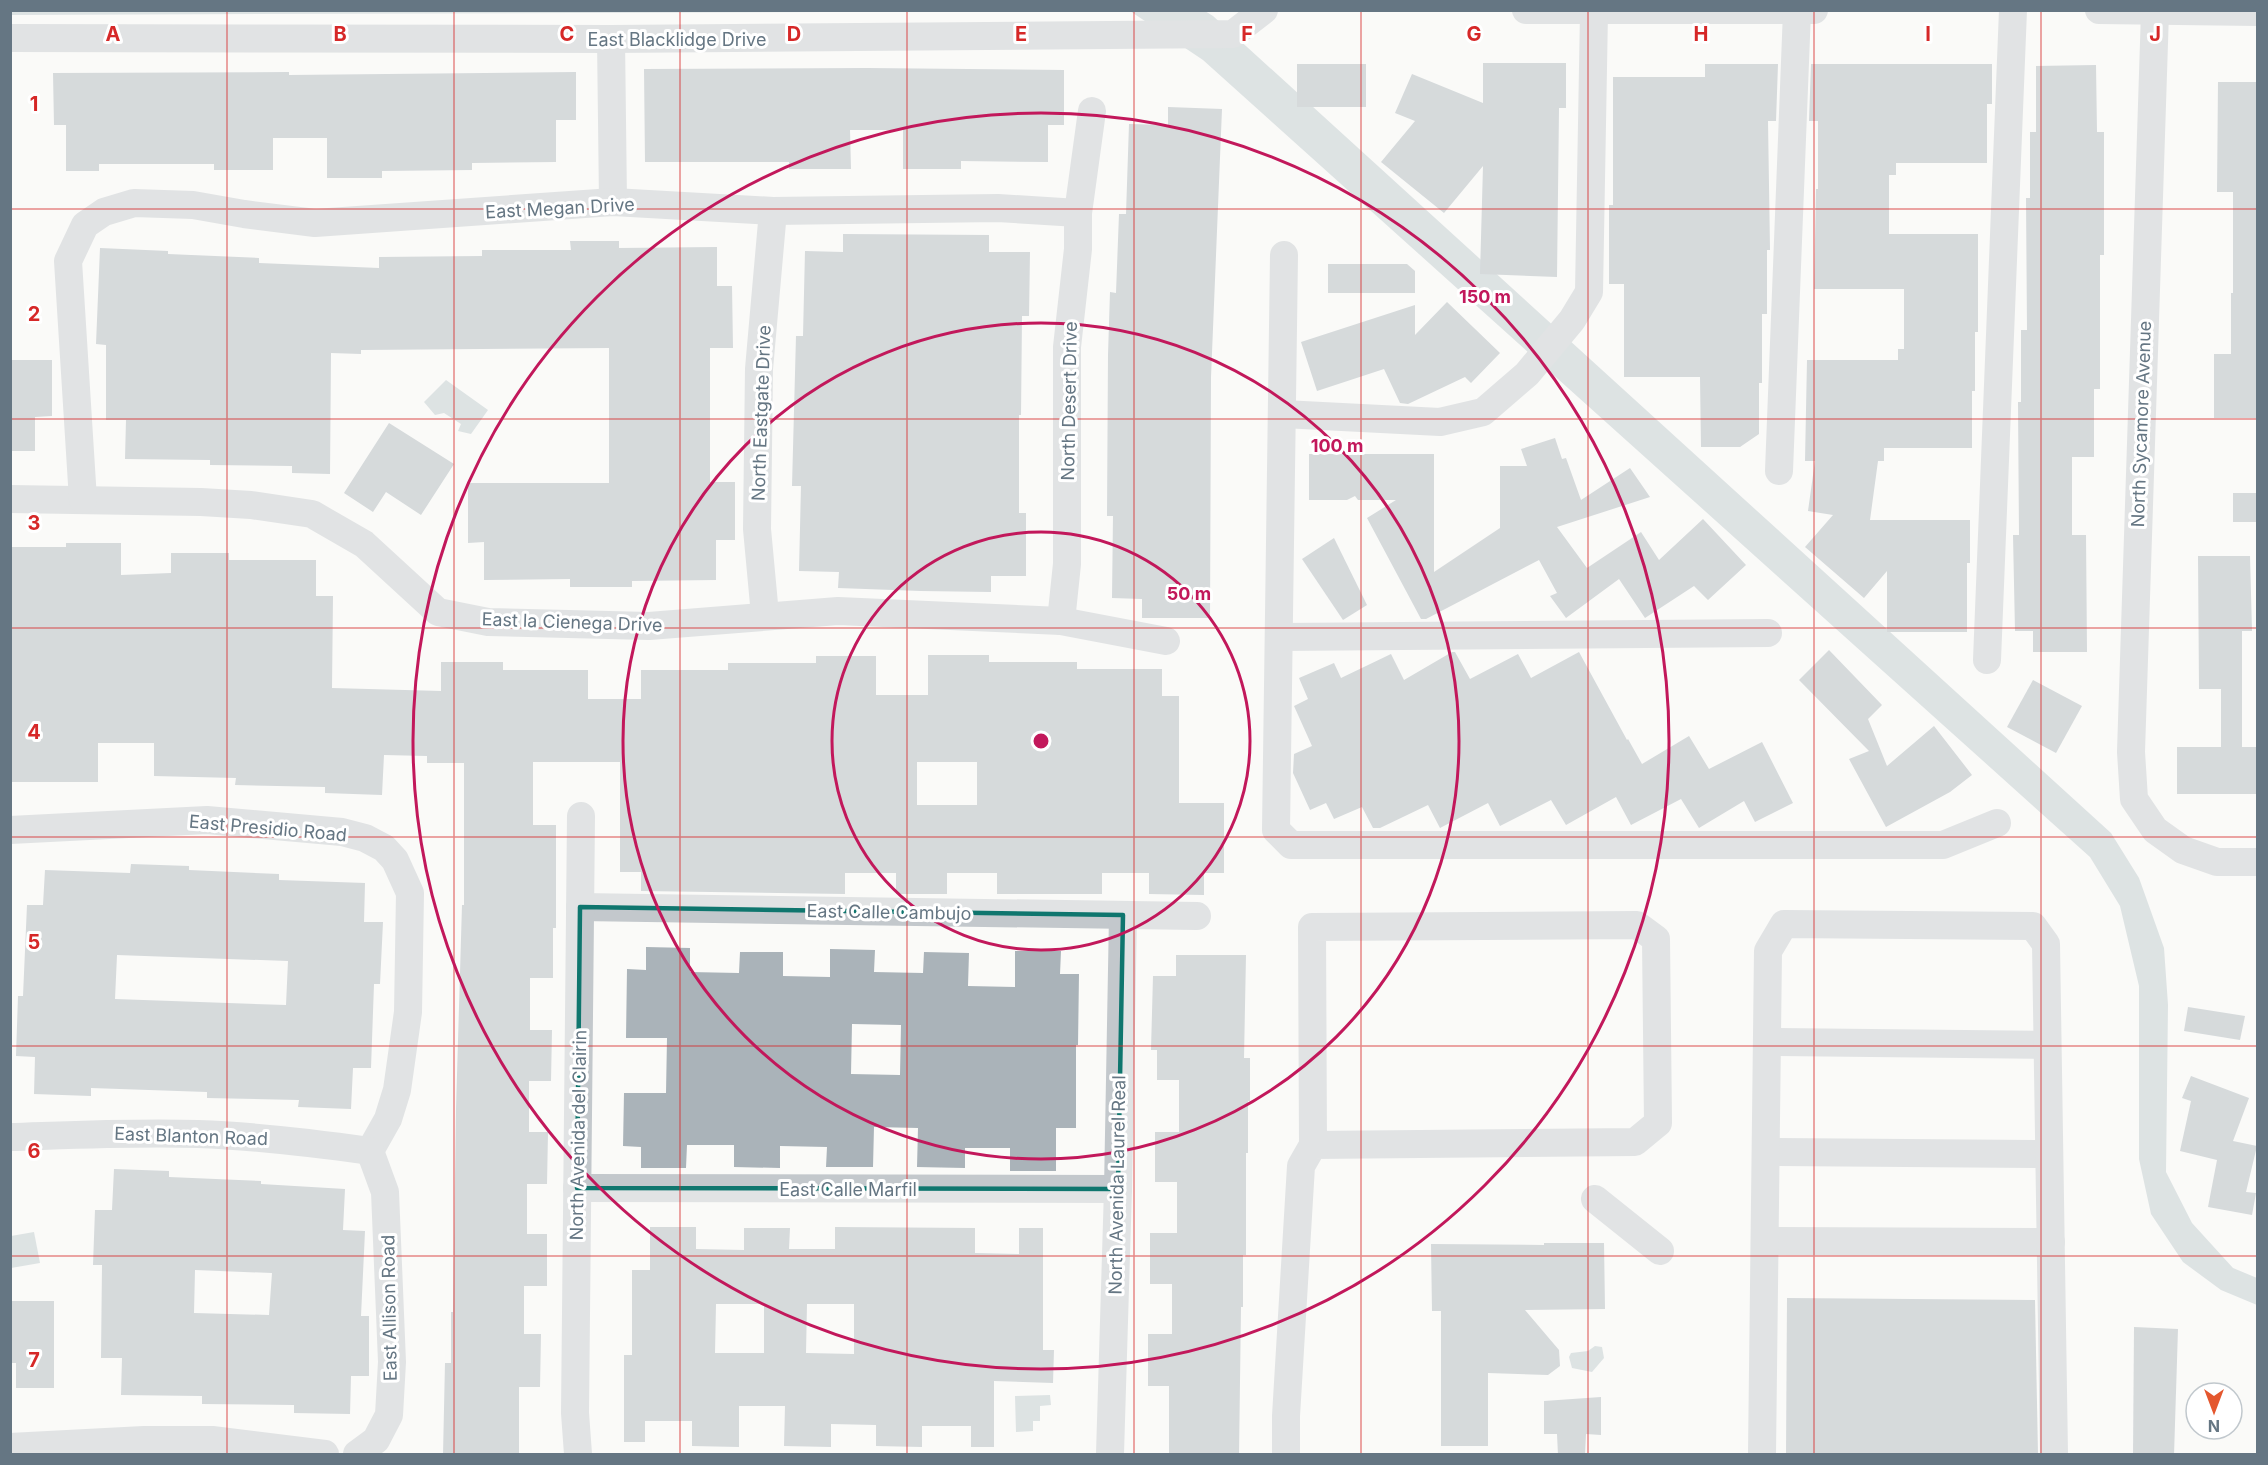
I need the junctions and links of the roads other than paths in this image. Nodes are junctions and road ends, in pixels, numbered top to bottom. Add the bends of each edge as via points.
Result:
1 (1264, 10) edge
2 (1526, 10) edge
3 (1814, 10) edge
4 (2013, 10) edge
5 (2099, 10) edge
6 (1797, 11) edge
7 (2192, 11) edge
8 (1594, 12) edge
9 (2155, 12) junction
10 (2258, 12) edge
11 (10, 38) edge
12 (611, 39) junction
13 (1092, 111) dead end
14 (613, 202) junction
15 (773, 211) junction
16 (1078, 213) junction
17 (1284, 255) dead end
18 (1284, 414) junction
19 (1779, 471) dead end
20 (10, 499) edge
21 (83, 500) junction
22 (765, 615) junction
23 (1061, 621) junction
24 (1768, 633) dead end
25 (1280, 637) junction
26 (1166, 641) dead end
27 (1988, 660) dead end
28 (581, 816) dead end
29 (1997, 823) dead end
30 (10, 830) edge
31 (2258, 862) edge
32 (580, 907) junction
33 (1123, 915) junction
34 (1197, 916) dead end
35 (1767, 1042) junction
36 (2047, 1045) junction
37 (10, 1137) edge
38 (1313, 1145) junction
39 (370, 1152) junction
40 (1766, 1152) junction
41 (2049, 1154) junction
42 (577, 1188) junction
43 (1118, 1189) junction
44 (1595, 1199) dead end
45 (1765, 1241) junction
46 (2051, 1242) junction
47 (1660, 1251) dead end
48 (10, 1447) edge
49 (325, 1455) edge
50 (357, 1455) edge
51 (578, 1455) edge
52 (1110, 1455) edge
53 (1286, 1455) edge
54 (1762, 1455) edge
55 (2054, 1455) edge

1 - 12 street, East Blacklidge Drive via 1233,34
2 - 8 street
3 - 6 street
4 - 27 street
5 - 9 street
6 - 8 street
6 - 19 street
7 - 9 street
7 - 10 street
8 - 18 street via 1589,292 1572,320 1527,374 1483,412 1440,422
9 - 31 street, North Sycamore Avenue via 2131,752 2134,799 2155,830 2183,850 2217,862
11 - 12 street, East Blacklidge Drive
12 - 14 street
13 - 16 street, North Desert Drive
14 - 15 street, East Megan Drive
14 - 21 street, East Megan Drive via 315,223 193,205 134,203 104,212 85,225 68,261
15 - 16 street, East Megan Drive via 998,208
15 - 22 street, North Eastgate Drive via 759,369 757,529
16 - 23 street, North Desert Drive via 1067,347 1068,564
17 - 18 street
18 - 25 street
20 - 21 street, East la Cienega Drive
21 - 22 street, East la Cienega Drive via 251,505 312,514 364,544 438,612 488,622 649,626
22 - 23 street, East la Cienega Drive via 838,611
23 - 26 street, East la Cienega Drive
24 - 25 street
25 - 29 street via 1276,830 1291,845 1942,845
28 - 32 street, North Avenida del Clairin
30 - 39 street, East Presidio Road via 207,820 342,832 384,848 395,860 410,893 408,1012 397,1090 388,1119
32 - 33 street, East Calle Cambujo
32 - 42 street, North Avenida del Clairin
33 - 34 street, East Calle Cambujo
33 - 43 street, North Avenida Laurel Real
35 - 36 street
35 - 36 street via 1768,951 1785,924 2033,926 2046,944
35 - 40 street
36 - 41 street
37 - 39 street, East Blanton Road via 199,1134 302,1141
38 - 38 street via 1312,927 1637,925 1656,939 1658,1123 1635,1142
38 - 53 street via 1301,1166
39 - 50 street, East Allison Road via 385,1192 392,1362 389,1415 376,1440
40 - 41 street
40 - 45 street
41 - 46 street
42 - 43 street, East Calle Marfil
42 - 51 street, North Avenida del Clairin
43 - 52 street, North Avenida Laurel Real
44 - 47 street
45 - 46 street
45 - 54 street
46 - 55 street
48 - 49 street via 212,1440

